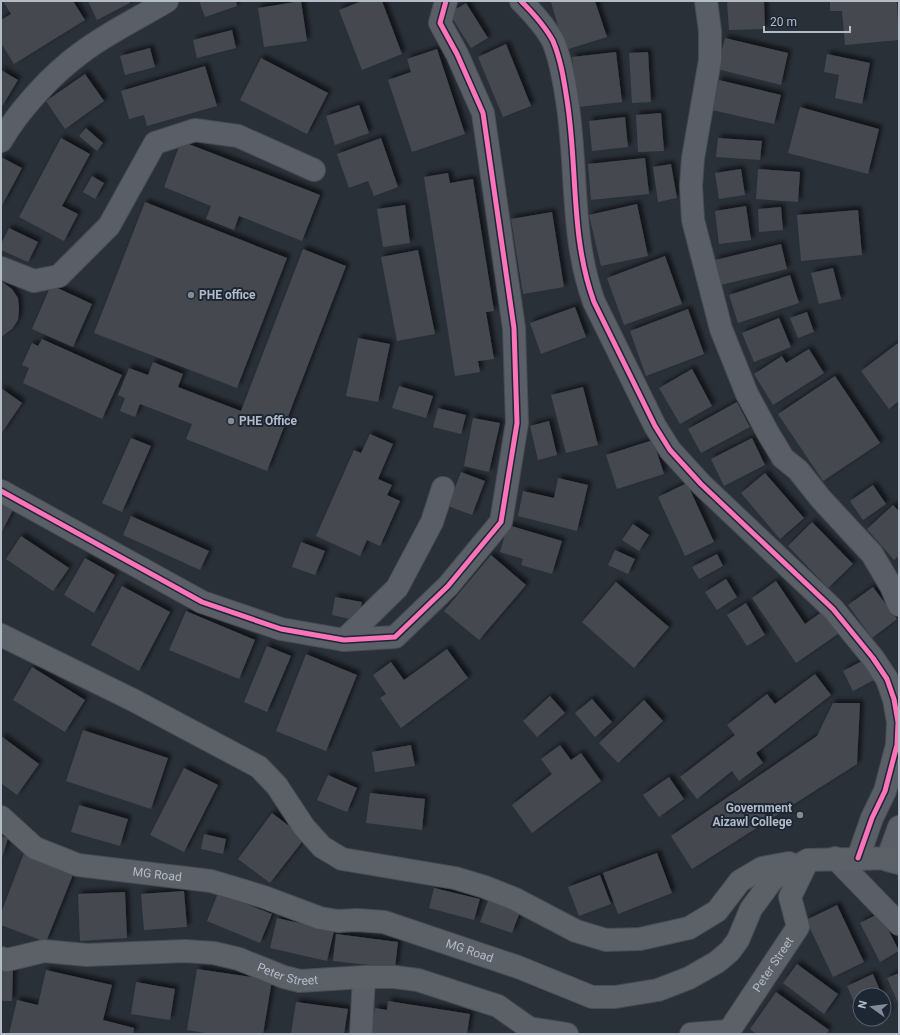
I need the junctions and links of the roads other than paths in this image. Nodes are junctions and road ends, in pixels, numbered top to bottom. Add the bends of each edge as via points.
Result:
1 (167, 1) edge
2 (446, 1) edge
3 (521, 1) edge
4 (706, 1) edge
5 (1, 141) edge
6 (314, 170) dead end
7 (1, 268) edge
8 (443, 488) dead end
9 (1, 490) edge
10 (899, 605) edge
11 (1, 635) edge
12 (344, 640) junction
13 (1, 817) edge
14 (899, 827) edge
15 (835, 858) junction
16 (858, 858) junction
17 (808, 860) junction
18 (895, 860) edge
19 (899, 924) edge
20 (1, 958) edge
21 (364, 977) junction
22 (361, 1034) edge
23 (567, 1034) edge
24 (691, 1034) edge

1 - 5 street via 81,53 50,81 7,130
2 - 12 street via 440,23 483,113 514,328 517,423 501,522 448,586 395,637
3 - 16 street via 538,19 553,42 563,71 572,129 578,238 586,280 594,302 655,426 686,468 833,609 873,658 887,680 898,722 896,745 885,791
4 - 10 street via 710,60 693,158 691,186 693,220 721,329 747,394 783,458 798,470 872,554
6 - 7 street via 238,136 195,130 155,143 110,226 59,276 34,281
8 - 12 street via 432,522 397,588
9 - 12 street via 202,602 281,629
11 - 17 main road via 133,700 259,768 277,786 304,827 322,847 342,859 456,878 515,899 576,931 606,940 640,939 689,928 717,911 740,881 762,868
13 - 17 main road, MG Road via 35,848 78,866 211,881 320,918 384,922 518,967 592,997 615,997 658,990 689,978 717,962 738,940 751,909 773,879
14 - 18 street
15 - 16 main road, MG Road
15 - 17 main road, MG Road
15 - 19 street
16 - 18 main road, MG Road
17 - 24 main road, Peter Street via 790,897 798,927 785,948 729,1031
20 - 21 main road, Peter Street via 7,960 44,951 87,955 186,951 214,953 239,959 300,981
21 - 22 street
21 - 23 main road, Peter Street via 418,980 498,1006 529,1028

